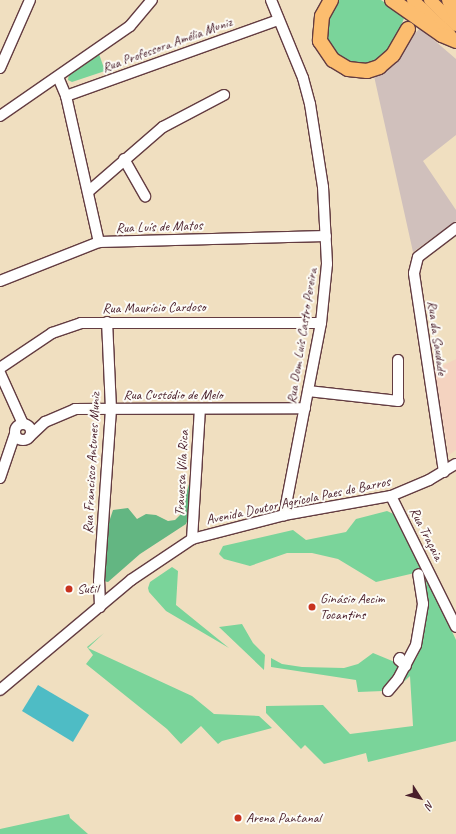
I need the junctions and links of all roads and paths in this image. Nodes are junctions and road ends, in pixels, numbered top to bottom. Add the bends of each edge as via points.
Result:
1 (30, 0) edge
2 (152, 0) edge
3 (271, 0) edge
4 (331, 0) edge
5 (392, 0) edge
6 (413, 0) edge
7 (430, 0) edge
8 (449, 0) edge
9 (456, 16) edge
10 (278, 20) junction
11 (456, 25) edge
12 (408, 29) dead end
13 (456, 41) edge
14 (0, 68) edge
15 (58, 77) junction
16 (224, 95) dead end
17 (66, 96) junction
18 (1, 115) edge
19 (124, 159) junction
20 (89, 192) junction
21 (145, 196) dead end
22 (456, 228) edge
23 (326, 236) junction
24 (99, 242) junction
25 (1, 278) edge
26 (107, 322) junction
27 (321, 323) junction
28 (398, 360) dead end
29 (0, 368) edge
30 (0, 373) edge
31 (308, 391) junction
32 (111, 408) junction
33 (305, 408) junction
34 (200, 409) junction
35 (23, 431) junction
36 (456, 464) edge
37 (2, 468) edge
38 (444, 472) junction
39 (391, 496) junction
40 (284, 516) junction
41 (192, 539) junction
42 (429, 570) junction
43 (418, 574) junction
44 (415, 590) dead end
45 (100, 607) junction
46 (456, 627) edge
47 (0, 690) edge
48 (388, 691) dead end

1 - 14 street
2 - 15 street via 130,26
3 - 10 street, Rua Dom Luís Castro Pereira
4 - 12 highway via 322,16 320,41 333,60 348,69 367,71 379,68 393,55
5 - 13 highway via 442,35
6 - 13 main road
7 - 11 main road
8 - 9 highway
10 - 17 street, Rua Professora Amélia Muniz
10 - 23 street, Rua Dom Luís Castro Pereira via 303,78 310,104 320,160
15 - 17 street
15 - 18 street
16 - 19 street via 163,127
17 - 20 street
19 - 20 street
19 - 21 street
20 - 24 street
22 - 38 street, Rua da Saudade via 418,257 414,273
23 - 24 street, Rua Luís de Matos
23 - 27 street, Rua Dom Luís Castro Pereira via 326,288
24 - 25 street, Rua Luís de Matos
26 - 27 street, Rua Maurício Cardoso
26 - 29 street, Rua Maurício Cardoso via 81,323 52,333
26 - 32 street, Rua Francisco Antunes Muniz
27 - 31 street, Rua Dom Luís Castro Pereira
28 - 31 street via 398,402
30 - 35 street via 18,411
31 - 33 street, Rua Dom Luís Castro Pereira
32 - 34 street, Rua Custódio de Melo
32 - 35 street, Rua Custódio de Melo via 75,408
32 - 45 street, Rua Francisco Antunes Muniz via 99,581
33 - 34 street, Rua Custódio de Melo
33 - 40 street, Rua Dom Luís Castro Pereira
34 - 41 street, Travessa Vila Rica
35 - 37 street, Rua Custódio de Melo
36 - 38 street, Avenida Doutor Agrícola Paes de Barros
38 - 39 street, Avenida Doutor Agrícola Paes de Barros
39 - 40 street, Avenida Doutor Agrícola Paes de Barros
39 - 42 street, Rua Traçaia
40 - 41 street, Avenida Doutor Agrícola Paes de Barros
41 - 45 street, Avenida Doutor Agrícola Paes de Barros via 131,580
42 - 43 street
42 - 46 street, Rua Traçaia
43 - 44 street via 413,577
43 - 48 street via 422,604 416,645 403,662
45 - 47 street, Avenida Doutor Agrícola Paes de Barros

